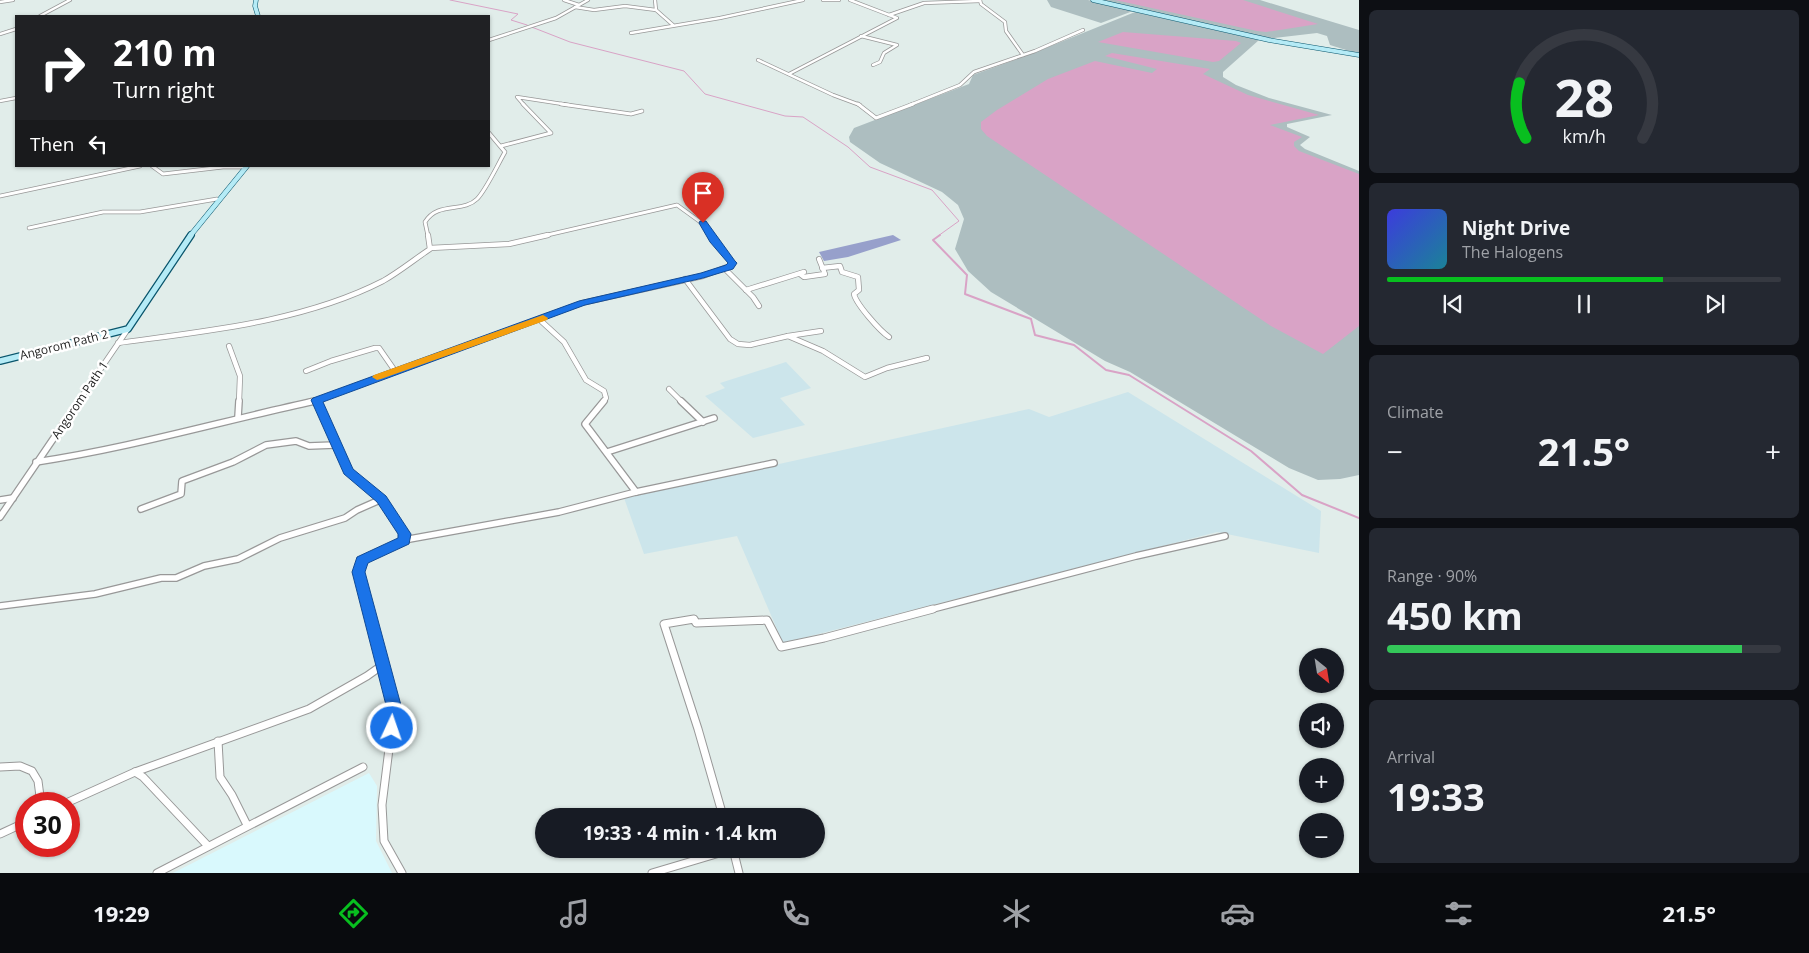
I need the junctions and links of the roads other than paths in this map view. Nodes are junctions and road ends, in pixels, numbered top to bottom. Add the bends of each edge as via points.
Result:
1 (13, 0) edge
2 (70, 0) edge
3 (256, 0) edge
4 (564, 0) edge
5 (588, 0) edge
6 (655, 0) edge
7 (803, 0) edge
8 (823, 0) edge
9 (839, 0) edge
10 (850, 0) edge
11 (1092, 0) edge
12 (980, 1) edge
13 (0, 2) edge
14 (579, 5) junction
15 (575, 7) junction
16 (656, 10) junction
17 (42, 15) edge
18 (258, 15) edge
19 (888, 15) junction
20 (673, 25) junction
21 (15, 29) edge
22 (1083, 30) dead end
23 (631, 32) dead end
24 (0, 34) edge
25 (860, 36) junction
26 (490, 40) edge
27 (1023, 55) junction
28 (1359, 55) edge
29 (758, 60) dead end
30 (873, 66) dead end
31 (789, 74) junction
32 (15, 98) edge
33 (0, 101) edge
34 (642, 112) dead end
35 (490, 134) edge
36 (501, 146) junction
37 (135, 167) edge
38 (153, 167) edge
39 (223, 167) edge
40 (223, 167) edge
41 (246, 167) edge
42 (0, 196) edge
43 (217, 199) junction
44 (28, 228) dead end
45 (430, 248) junction
46 (819, 259) dead end
47 (822, 268) junction
48 (725, 269) junction
49 (685, 279) junction
50 (746, 290) junction
51 (759, 306) dead end
52 (540, 320) junction
53 (128, 329) junction
54 (821, 331) dead end
55 (788, 336) junction
56 (889, 337) dead end
57 (118, 343) junction
58 (228, 346) dead end
59 (927, 358) dead end
60 (0, 361) edge
61 (306, 371) dead end
62 (394, 371) junction
63 (670, 389) dead end
64 (316, 400) junction
65 (238, 417) junction
66 (714, 418) dead end
67 (703, 422) junction
68 (335, 446) junction
69 (607, 452) junction
70 (36, 462) junction
71 (774, 463) dead end
72 (636, 492) junction
73 (13, 498) junction
74 (382, 499) junction
75 (0, 500) edge
76 (141, 510) dead end
77 (0, 517) edge
78 (1226, 536) dead end
79 (404, 540) junction
80 (0, 606) edge
81 (384, 664) junction
82 (218, 741) junction
83 (362, 767) dead end
84 (0, 768) edge
85 (135, 772) junction
86 (39, 792) edge
87 (80, 797) edge
88 (721, 808) edge
89 (247, 825) junction
90 (15, 827) edge
91 (0, 834) edge
92 (208, 846) junction
93 (703, 858) edge
94 (735, 858) edge
95 (157, 873) edge
96 (402, 873) edge
97 (652, 873) edge
98 (739, 873) edge

1 - 13 street
2 - 17 street
3 - 18 street
4 - 14 street
5 - 14 street
6 - 16 street
7 - 20 street
8 - 9 street
10 - 19 street
11 - 28 street via 1269,40
12 - 19 street via 924,2
12 - 27 street via 1005,22 1006,32
14 - 15 street
15 - 16 street via 594,10 625,6
15 - 26 street via 550,20
16 - 20 street
19 - 25 street via 897,18
20 - 23 street
21 - 24 street
22 - 27 street
25 - 30 street via 897,45 884,53 880,62
25 - 31 street
27 - 31 street via 974,72 960,85 876,118 859,104
29 - 31 street
32 - 33 street
34 - 36 street via 631,114 517,97 551,133
35 - 36 street
36 - 45 street via 504,155 475,201 427,217
37 - 42 street
38 - 40 street via 163,174
39 - 41 street
41 - 43 street, Angorom Path 1
43 - 44 street via 140,212 103,212
43 - 53 street, Angorom Path 1
45 - 48 street via 509,244 677,205 706,226 732,263
45 - 57 street via 384,280 320,307 220,329
46 - 47 street
47 - 50 street via 823,275 804,277 802,273
47 - 56 street via 840,266 842,272 858,277 859,290 854,294 855,300 878,329
48 - 49 street
48 - 50 street
49 - 52 street via 582,303
49 - 55 street via 730,339 738,344
50 - 51 street
52 - 62 street
52 - 69 street via 564,342 586,380 604,391 606,398 586,424
53 - 57 street, Angorom Path 1
53 - 60 street, Angorom Path 2
54 - 55 street
55 - 59 street via 823,351 865,377
57 - 70 street, Angorom Path 1
58 - 65 street via 240,376
61 - 62 street via 379,348
62 - 64 street
63 - 67 street
64 - 65 street
64 - 68 street
65 - 70 street via 89,454
66 - 67 street
67 - 69 street
68 - 74 street via 348,471
68 - 76 street via 309,446 296,441 266,445 233,462 182,481 181,494
69 - 72 street
70 - 73 street, Angorom Path 1
71 - 72 street
72 - 79 street via 559,512
73 - 75 street
73 - 77 street, Angorom Path 1
74 - 79 street via 404,534
74 - 80 street via 345,518 280,538 238,560 204,566 176,578 161,578 95,594
78 - 88 street via 781,647 767,620 696,623 694,619 664,624
79 - 81 street via 362,560 359,572
81 - 82 street via 309,709 274,724
81 - 96 street via 394,709 382,805 384,841
82 - 85 street
82 - 89 street via 220,777
83 - 89 street
84 - 86 street via 31,768
85 - 87 street
85 - 92 street
89 - 92 street
90 - 91 street
92 - 95 street
93 - 97 street
94 - 98 street

